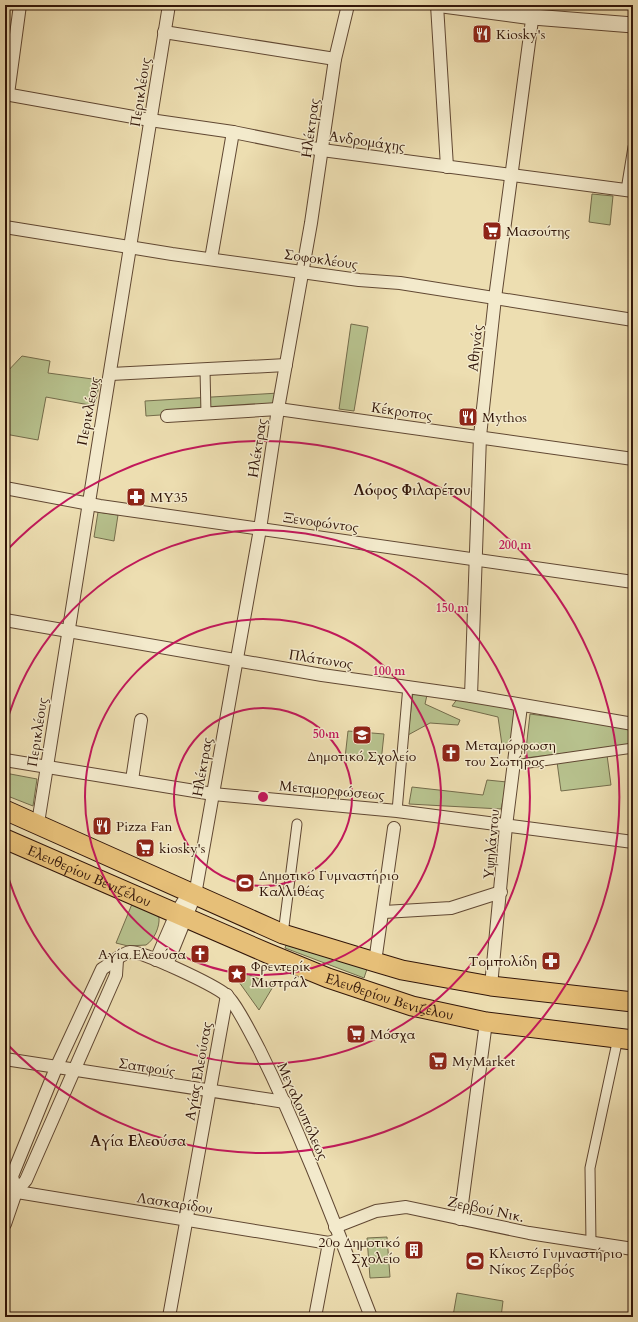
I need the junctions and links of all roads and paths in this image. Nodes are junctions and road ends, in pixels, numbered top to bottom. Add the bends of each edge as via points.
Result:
1 (20, 5) edge
2 (169, 5) edge
3 (348, 5) edge
4 (437, 5) edge
5 (443, 5) edge
6 (533, 11) edge
7 (633, 25) edge
8 (164, 32) junction
9 (334, 59) junction
10 (7, 94) edge
11 (150, 120) junction
12 (232, 132) junction
13 (633, 147) edge
14 (322, 150) junction
15 (447, 167) junction
16 (512, 175) junction
17 (630, 191) edge
18 (5, 227) edge
19 (130, 247) junction
20 (211, 259) junction
21 (302, 272) junction
22 (495, 298) junction
23 (633, 320) edge
24 (286, 365) junction
25 (204, 370) junction
26 (111, 374) junction
27 (278, 410) junction
28 (206, 414) junction
29 (167, 416) dead end
30 (480, 436) junction
31 (633, 459) edge
32 (5, 488) edge
33 (87, 503) junction
34 (260, 529) junction
35 (475, 559) junction
36 (633, 582) edge
37 (5, 620) edge
38 (69, 631) junction
39 (237, 660) junction
40 (408, 686) junction
41 (471, 696) junction
42 (521, 706) junction
43 (141, 720) dead end
44 (633, 724) edge
45 (633, 748) edge
46 (5, 760) edge
47 (515, 765) junction
48 (47, 767) junction
49 (132, 780) junction
50 (213, 794) junction
51 (5, 810) edge
52 (397, 811) junction
53 (38, 823) junction
54 (297, 824) dead end
55 (506, 826) junction
56 (394, 828) dead end
57 (5, 840) edge
58 (633, 842) edge
59 (501, 892) junction
60 (195, 895) junction
61 (384, 912) junction
62 (181, 916) junction
63 (283, 934) junction
64 (117, 960) junction
65 (162, 962) junction
66 (375, 962) junction
67 (491, 986) junction
68 (227, 995) junction
69 (633, 1002) edge
70 (486, 1022) junction
71 (626, 1039) edge
72 (5, 1060) edge
73 (56, 1068) junction
74 (73, 1071) junction
75 (210, 1092) junction
76 (285, 1102) junction
77 (10, 1191) edge
78 (460, 1218) junction
79 (186, 1220) junction
80 (5, 1224) edge
81 (336, 1227) junction
82 (335, 1241) junction
83 (591, 1243) junction
84 (633, 1249) edge
85 (169, 1317) edge
86 (315, 1317) edge
87 (371, 1317) edge

1 - 10 street
2 - 8 street, Περικλέους
3 - 9 street, Ηλέκτρας
4 - 15 street
5 - 6 street
6 - 7 street
6 - 16 street, Αθηνάς
8 - 9 street
8 - 11 street, Περικλέους
9 - 14 street, Ηλέκτρας
10 - 11 street, Ανδρομάχης
11 - 12 street, Ανδρομάχης
11 - 19 street, Περικλέους
12 - 14 street, Ανδρομάχης
12 - 20 street
13 - 17 street
14 - 15 street, Ανδρομάχης
14 - 21 street, Ηλέκτρας
15 - 16 street, Ανδρομάχης
16 - 17 street, Ανδρομάχης
16 - 22 street, Αθηνάς
18 - 19 street, Σοφοκλέους
19 - 20 street, Σοφοκλέους
19 - 26 street, Περικλέους
20 - 21 street, Σοφοκλέους
21 - 22 street, Σοφοκλέους via 400,283
21 - 24 street, Ηλέκτρας
22 - 23 street, Σοφοκλέους
22 - 30 street, Αθηνάς
24 - 25 street
24 - 27 street, Ηλέκτρας
25 - 26 street
25 - 28 street
26 - 33 street, Περικλέους
27 - 28 street, Κέκροπος
27 - 30 street, Κέκροπος
27 - 34 street, Ηλέκτρας
28 - 29 street, Κέκροπος
30 - 31 street, Κέκροπος
30 - 35 street, Αθηνάς
32 - 33 street, Ξενοφώντος
33 - 34 street, Ξενοφώντος
33 - 38 street, Περικλέους
34 - 35 street, Ξενοφώντος
34 - 39 street, Ηλέκτρας
35 - 36 street, Ξενοφώντος
35 - 41 street, Αθηνάς
37 - 38 street, Πλάτωνος
38 - 39 street, Πλάτωνος
38 - 48 street, Περικλέους
39 - 40 street, Πλάτωνος via 322,675
39 - 50 street, Ηλέκτρας
40 - 41 street, Πλάτωνος
40 - 52 street
41 - 42 street, Πλάτωνος
42 - 44 street, Πλάτωνος
42 - 47 street, Υψηλάντου
43 - 49 street
45 - 47 street
46 - 48 street, Μεταμορφώσεως
47 - 55 street, Υψηλάντου
48 - 49 street, Μεταμορφώσεως
48 - 53 street, Περικλέους
49 - 50 street, Μεταμορφώσεως
50 - 52 street, Μεταμορφώσεως
50 - 60 street, Ηλέκτρας
51 - 53 main road, Ελευθερίου Βενιζέλου
52 - 55 street, Μεταμορφώσεως
53 - 60 main road, Ελευθερίου Βενιζέλου
54 - 63 street
55 - 58 street, Μεταμορφώσεως
55 - 59 street, Υψηλάντου
56 - 61 street
57 - 62 main road, Ελευθερίου Βενιζέλου
59 - 61 street via 451,908
59 - 67 street, Υψηλάντου
60 - 62 street, Ηλέκτρας
60 - 63 main road, Ελευθερίου Βενιζέλου
61 - 66 street
62 - 65 street, Ηλέκτρας
62 - 70 main road, Ελευθερίου Βενιζέλου via 328,978 412,1006
63 - 66 main road, Ελευθερίου Βενιζέλου
64 - 65 street, Μεγαλουπόλεως via 129,952 140,952
64 - 73 street, Μεγαλουπόλεως via 102,969
64 - 74 street via 116,975
65 - 68 street, Μεγαλουπόλεως
66 - 67 main road, Ελευθερίου Βενιζέλου via 402,970
67 - 69 main road, Ελευθερίου Βενιζέλου
68 - 75 street, Αγίας Ελεούσας
68 - 76 street, Μεγαλουπόλεως via 247,1026
70 - 71 main road, Ελευθερίου Βενιζέλου
70 - 78 street
71 - 83 street via 590,1168
72 - 73 street, Σαπφούς
73 - 74 street, Σαπφούς
73 - 77 street, Μεγαλουπόλεως via 12,1176
74 - 75 street, Σαπφούς
74 - 77 street via 26,1180
75 - 76 street, Σαπφούς
75 - 79 street, Αγίας Ελεούσας
76 - 81 street, Μεγαλουπόλεως
77 - 79 street, Λασκαρίδου
77 - 80 street
78 - 81 street, Ζερβού Νικ. via 406,1207 376,1211
78 - 83 street, Ζερβού Νικ.
79 - 82 street, Λασκαρίδου
79 - 85 street, Αγίας Ελεούσας
81 - 82 street, Μεγαλουπόλεως
82 - 86 street
82 - 87 street, Μεγαλουπόλεως
83 - 84 street, Ζερβού Νικ.

